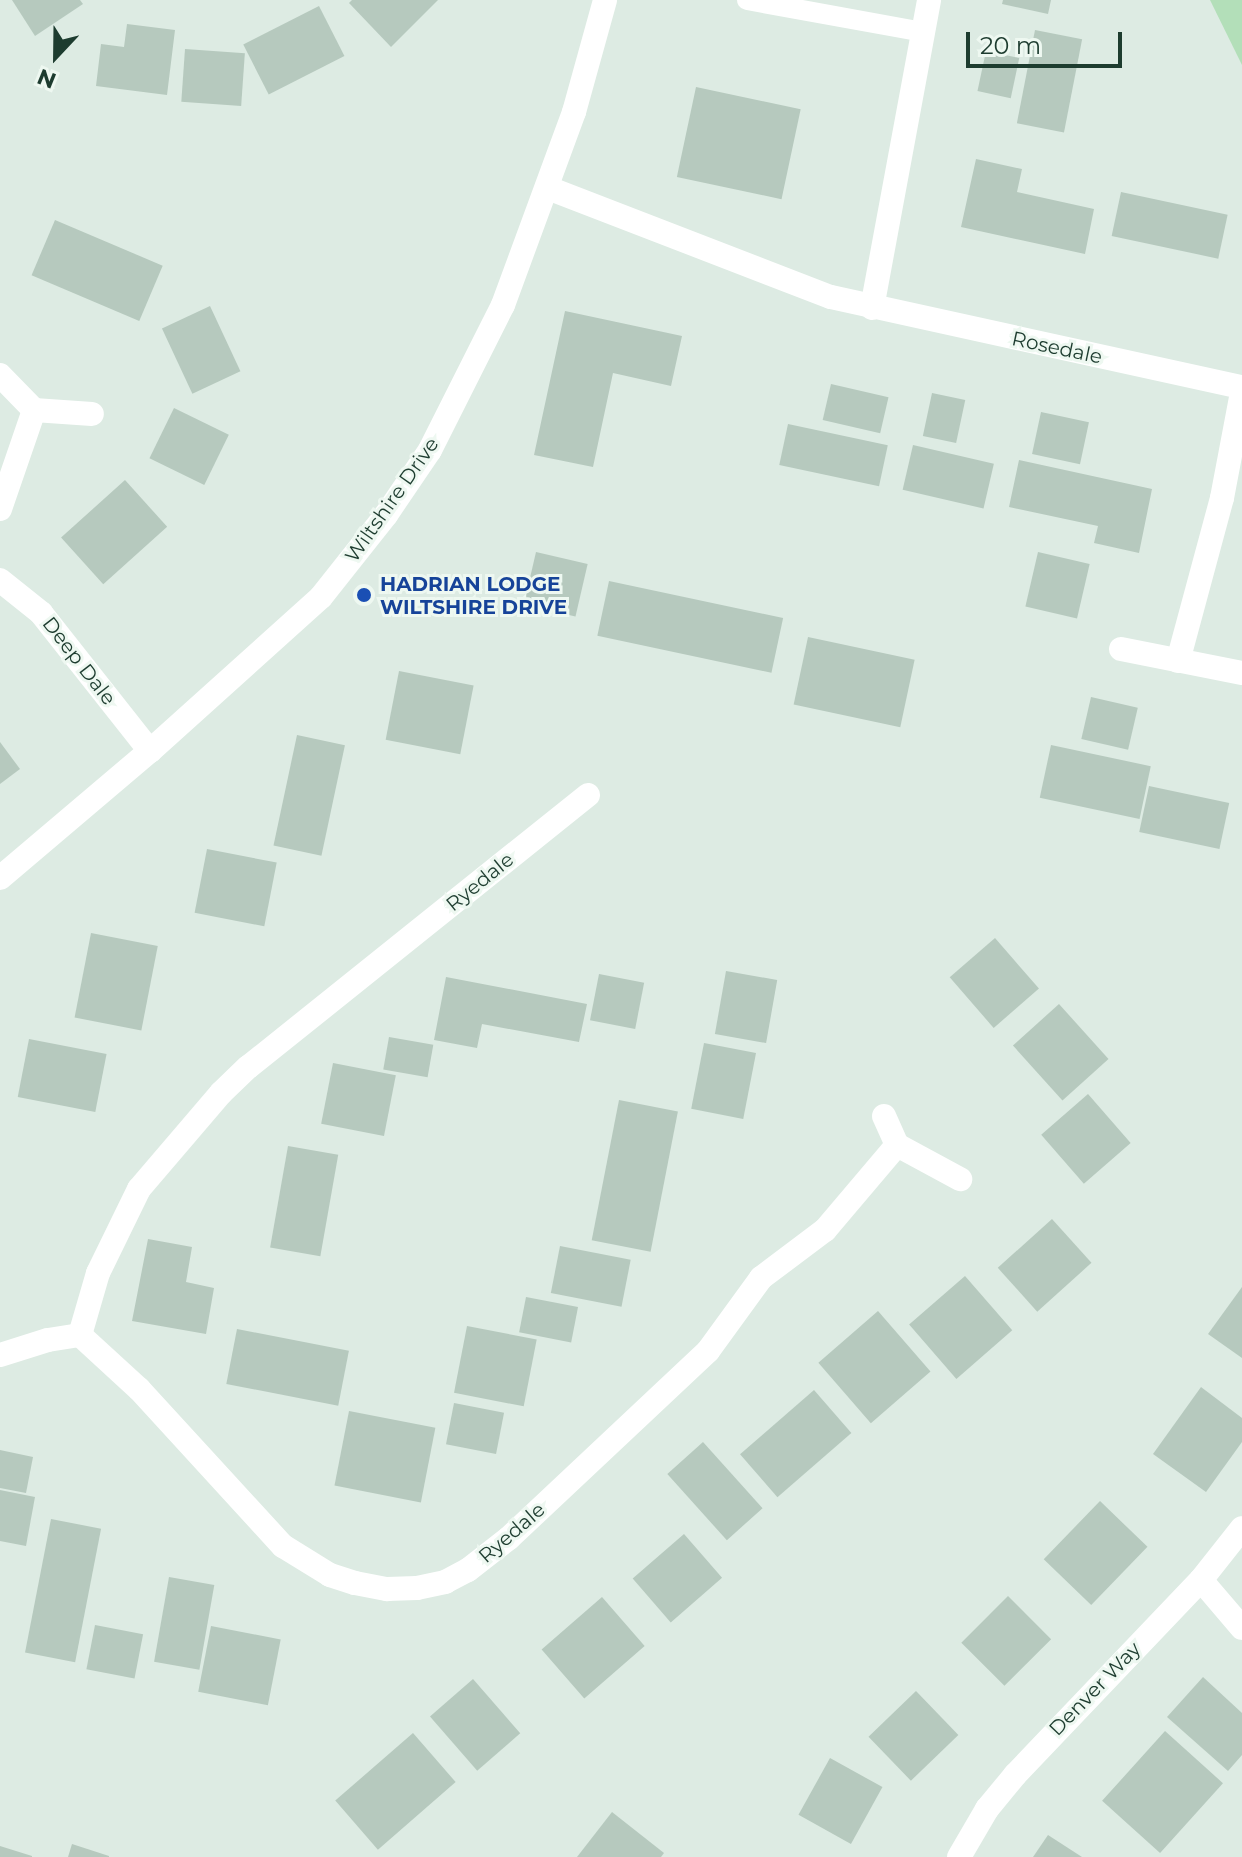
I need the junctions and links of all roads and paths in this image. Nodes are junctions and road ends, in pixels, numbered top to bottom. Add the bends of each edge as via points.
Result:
1 (605, 0) edge
2 (747, 0) edge
3 (929, 0) edge
4 (923, 32) junction
5 (548, 188) junction
6 (872, 308) junction
7 (0, 375) edge
8 (1242, 389) edge
9 (34, 410) junction
10 (92, 414) dead end
11 (0, 509) edge
12 (0, 580) edge
13 (1121, 649) dead end
14 (1178, 661) junction
15 (1242, 673) edge
16 (150, 751) junction
17 (588, 795) dead end
18 (0, 878) edge
19 (884, 1116) dead end
20 (897, 1145) junction
21 (960, 1179) dead end
22 (80, 1335) junction
23 (0, 1355) edge
24 (1242, 1528) edge
25 (1201, 1580) junction
26 (1242, 1628) edge
27 (959, 1857) edge

1 - 5 street, Wiltshire Drive
2 - 4 lane
3 - 4 street
4 - 6 street
5 - 6 street, Rosedale via 784,282
5 - 16 street, Wiltshire Drive via 503,305 430,450 386,515 321,597
6 - 8 street, Rosedale
7 - 9 street
8 - 14 street, Rosedale via 1222,498
9 - 10 street
9 - 11 street
12 - 16 street, Deep Dale via 41,613
13 - 14 street
14 - 15 street
16 - 18 street, Wiltshire Drive
17 - 22 street, Ryedale via 221,1093 139,1189 98,1273
19 - 20 street
20 - 21 street
20 - 22 street, Ryedale via 825,1230 761,1278 708,1351 509,1538 445,1582 387,1589 355,1583 330,1575 283,1546 139,1389
22 - 23 street
24 - 25 street, Denver Way
25 - 26 street
25 - 27 street, Denver Way via 1015,1775

